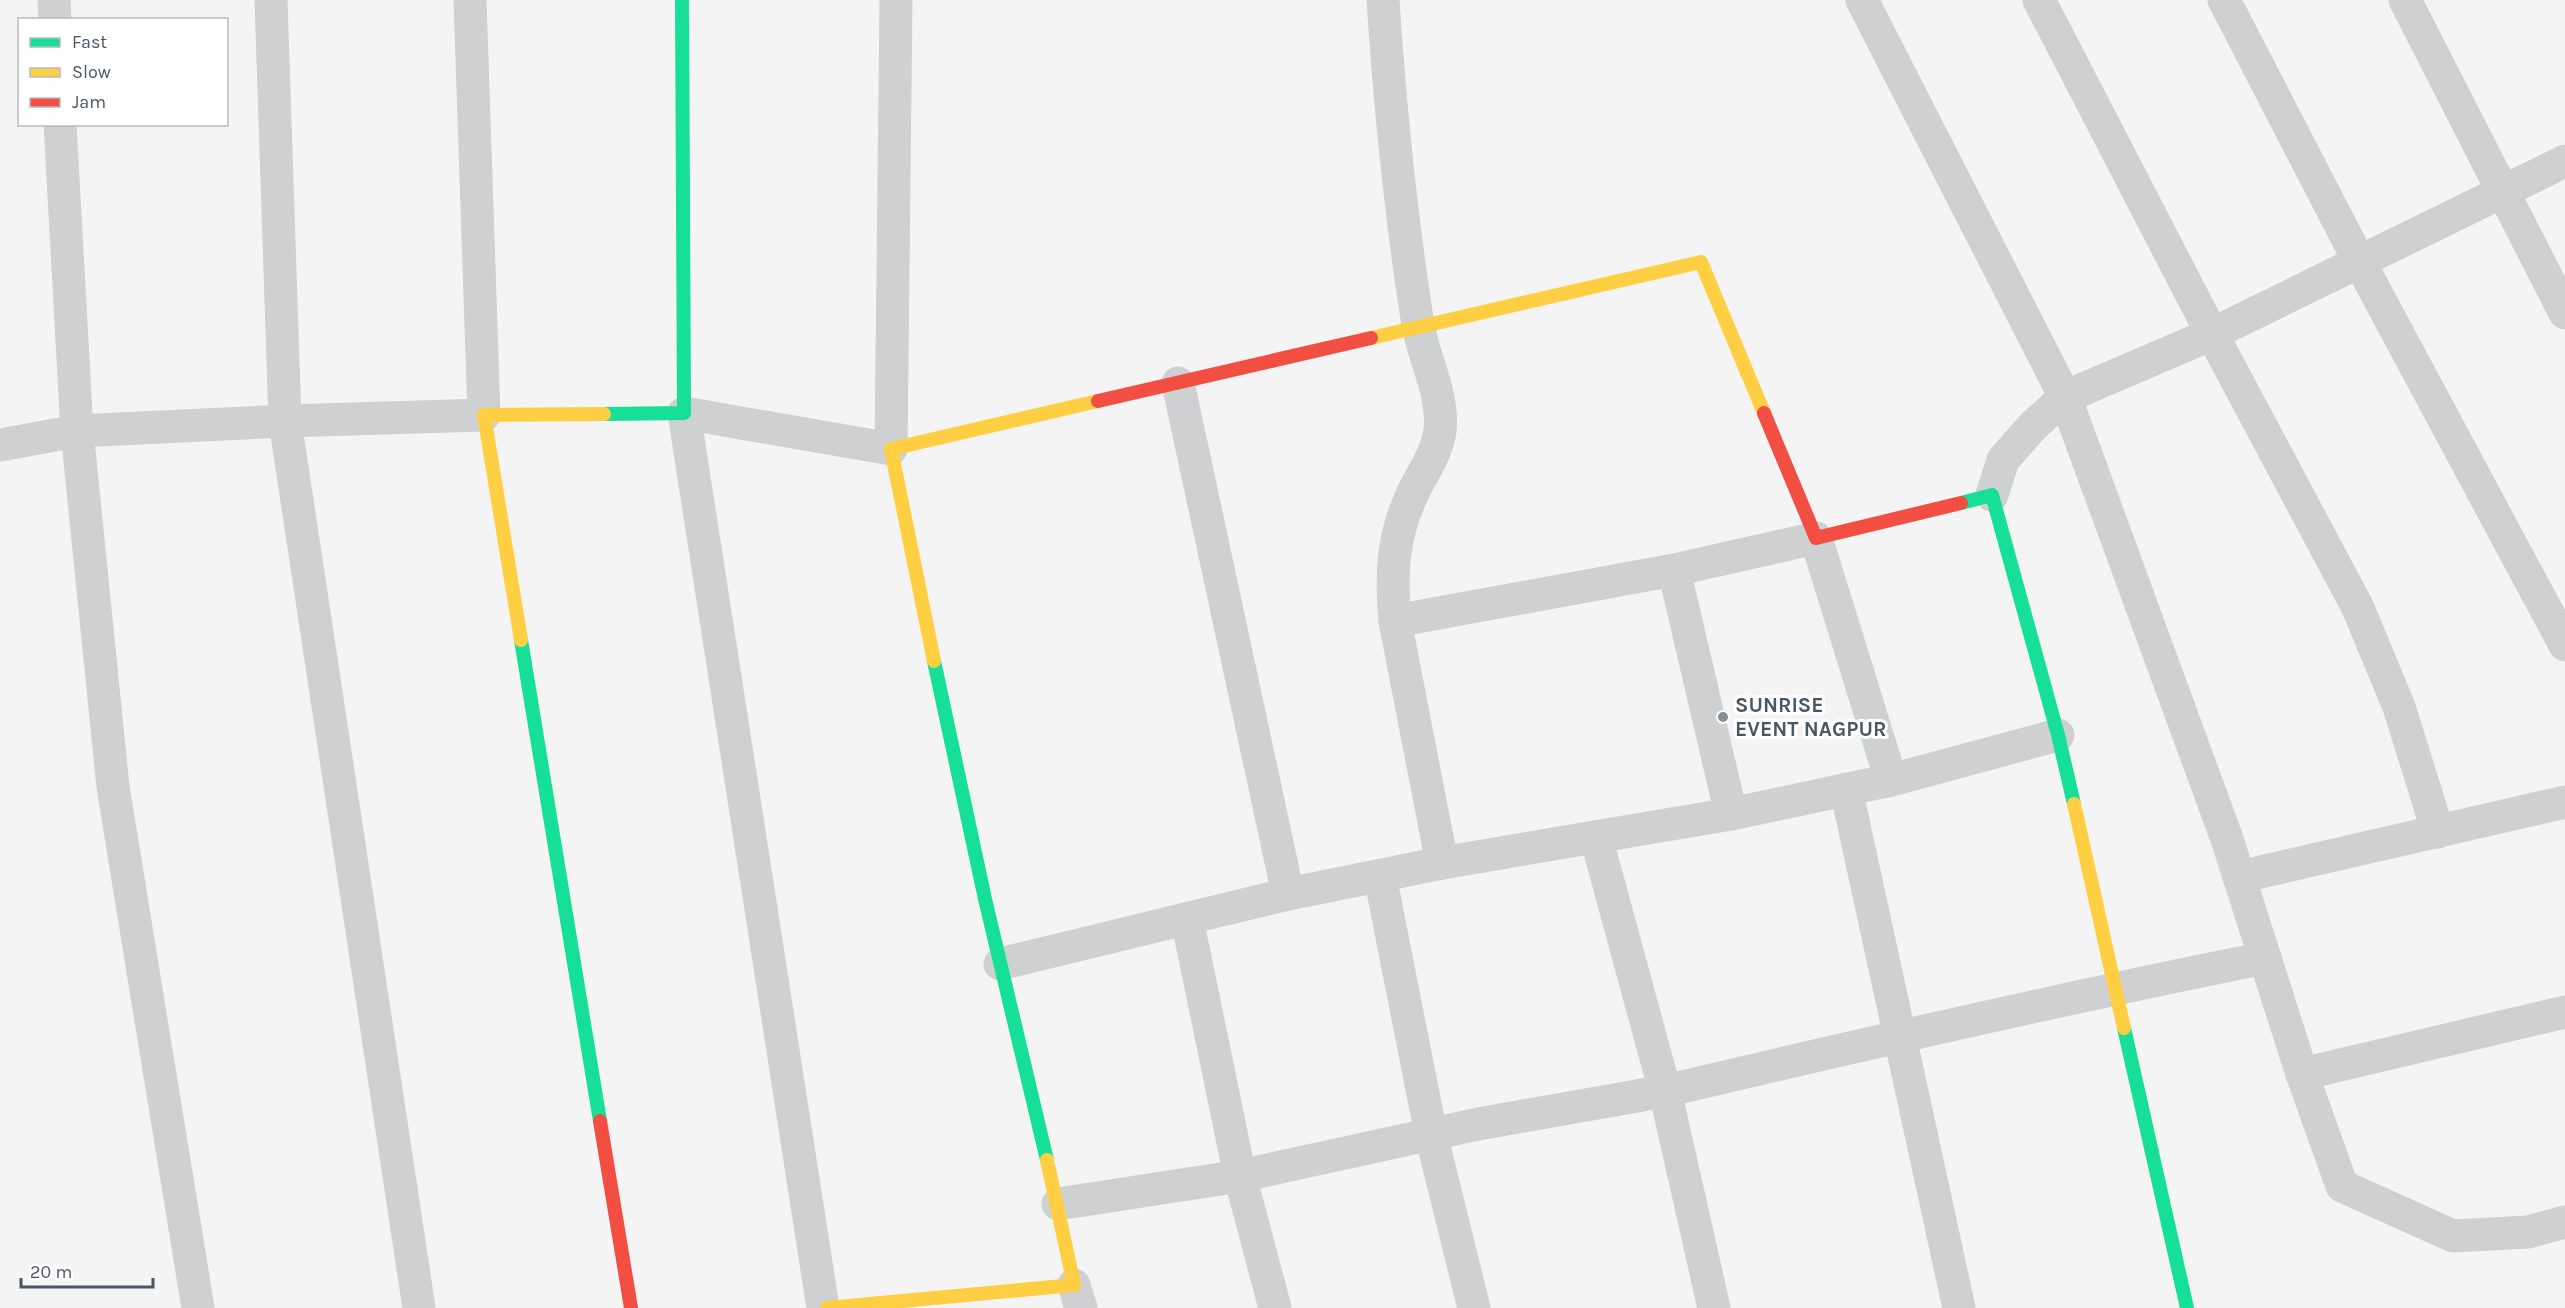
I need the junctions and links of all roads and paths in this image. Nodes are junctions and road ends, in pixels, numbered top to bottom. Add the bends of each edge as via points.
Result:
1 (54, 0) edge
2 (272, 0) edge
3 (470, 0) edge
4 (681, 0) edge
5 (896, 0) edge
6 (1383, 0) edge
7 (1862, 0) edge
8 (2039, 0) edge
9 (2224, 0) edge
10 (2405, 0) edge
11 (55, 18) edge
12 (60, 126) edge
13 (2565, 161) edge
14 (2504, 191) junction
15 (2359, 261) junction
16 (2565, 313) edge
17 (1418, 327) junction
18 (2212, 334) junction
19 (1178, 383) junction
20 (2065, 397) junction
21 (684, 412) junction
22 (484, 415) junction
23 (285, 421) junction
24 (77, 430) junction
25 (0, 445) edge
26 (891, 449) junction
27 (1992, 495) junction
28 (1816, 538) junction
29 (1674, 570) junction
30 (1395, 621) junction
31 (2565, 645) edge
32 (2058, 735) junction
33 (1891, 780) junction
34 (1846, 789) junction
35 (2565, 801) edge
36 (1731, 814) junction
37 (2438, 832) junction
38 (1596, 837) junction
39 (1442, 863) junction
40 (1380, 876) junction
41 (2239, 877) junction
42 (1288, 894) junction
43 (1187, 919) junction
44 (2265, 958) junction
45 (1000, 964) junction
46 (2115, 988) junction
47 (2565, 1012) edge
48 (1898, 1036) junction
49 (2302, 1074) junction
50 (1665, 1091) junction
51 (1431, 1134) junction
52 (1240, 1176) junction
53 (1058, 1204) junction
54 (2565, 1222) edge
55 (1078, 1296) edge
56 (198, 1308) edge
57 (419, 1308) edge
58 (631, 1308) edge
59 (825, 1308) edge
60 (1275, 1308) edge
61 (1474, 1308) edge
62 (1714, 1308) edge
63 (1959, 1308) edge
64 (2187, 1308) edge

1 - 11 street
2 - 23 street
3 - 22 street
4 - 21 street
5 - 26 street
6 - 17 street via 1389,98
7 - 20 street
8 - 18 street
9 - 15 street
10 - 14 street
12 - 24 street
13 - 14 street
14 - 15 street
14 - 16 street
15 - 18 street
15 - 31 street
17 - 19 street
17 - 28 street via 1701,262
17 - 30 street via 1437,393 1440,430 1431,464 1411,497 1393,552
18 - 20 street
18 - 37 street via 2358,608 2399,707
19 - 26 street
19 - 42 street
20 - 27 street via 2003,460
20 - 41 street
21 - 22 street
21 - 26 street
21 - 59 street
22 - 23 street
22 - 58 street
23 - 24 street
23 - 57 street
24 - 25 street
24 - 56 street via 113,787
26 - 45 street
27 - 28 street
27 - 32 street
28 - 29 street
28 - 33 street
29 - 30 street
29 - 36 street
30 - 39 street
32 - 33 street
32 - 46 street
33 - 34 street
34 - 36 street
34 - 48 street
35 - 37 street
36 - 38 street
37 - 41 street
38 - 39 street
38 - 50 street
39 - 40 street
40 - 42 street
40 - 51 street
41 - 44 street
42 - 43 street
43 - 45 street
43 - 52 street
44 - 46 street
44 - 49 street
45 - 53 street
46 - 48 street
46 - 64 street
47 - 49 street
48 - 50 street
48 - 63 street
49 - 54 street via 2342,1186 2453,1236 2528,1232
50 - 51 street
50 - 62 street
51 - 52 street
51 - 61 street
52 - 53 street
52 - 60 street
53 - 55 street
55 - 59 street

